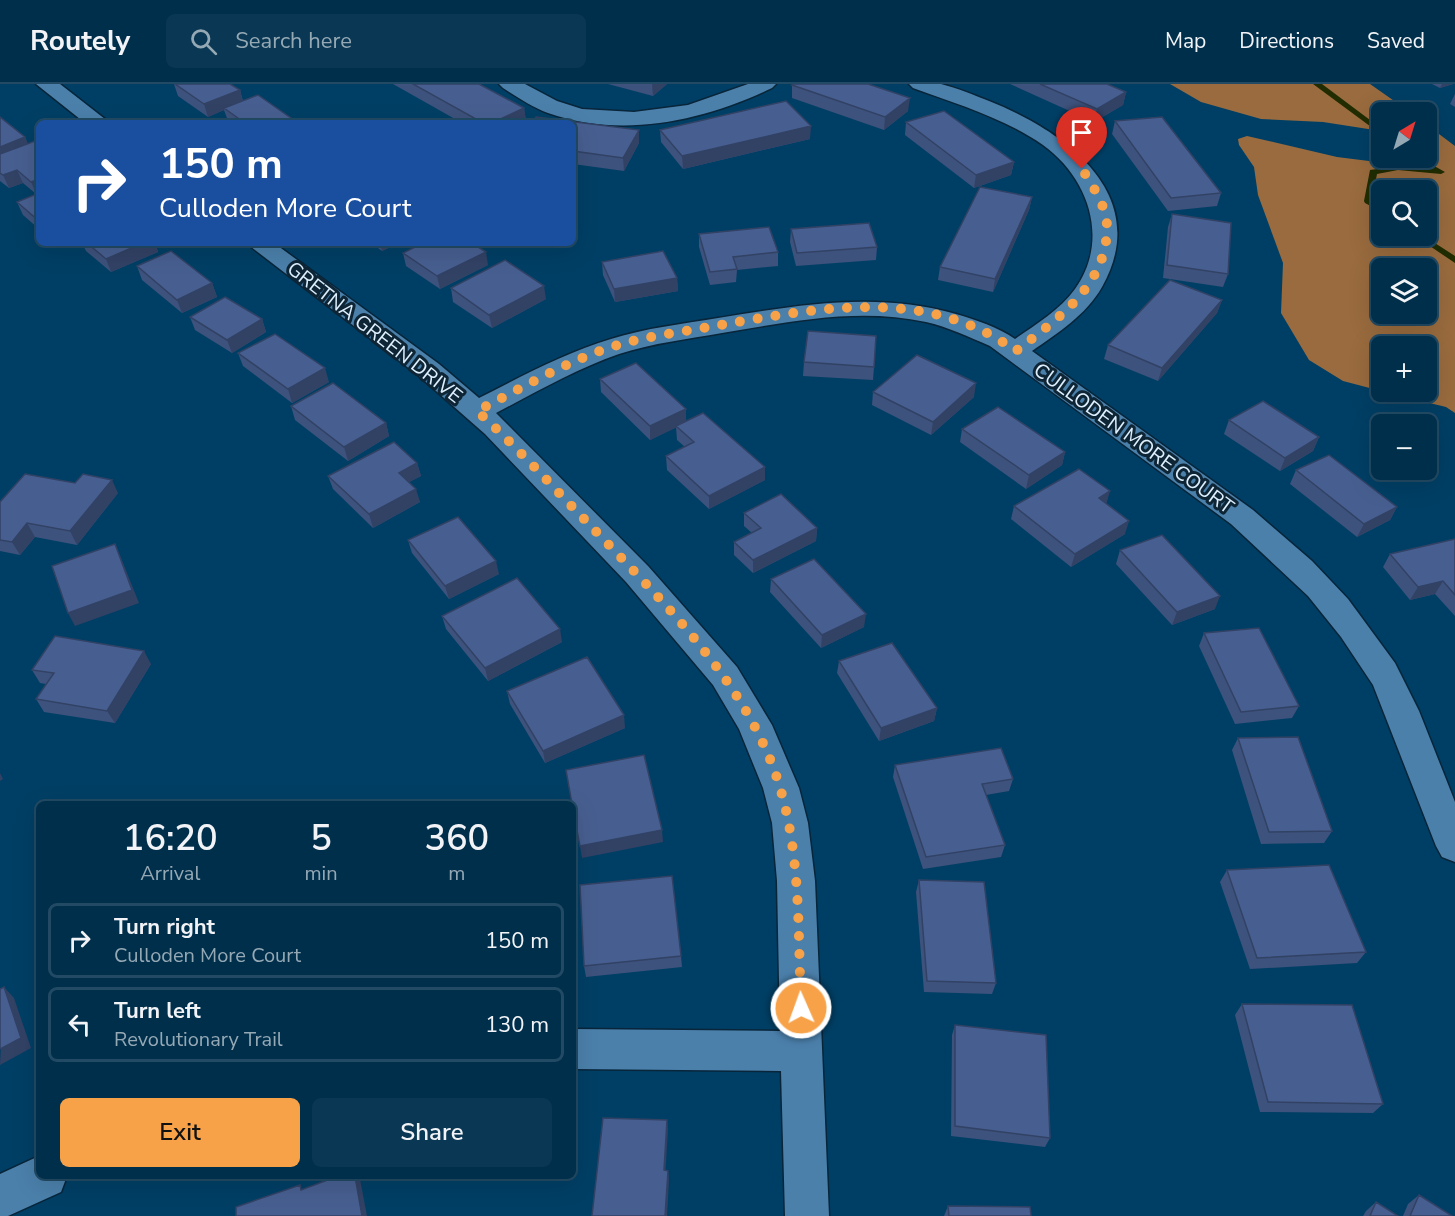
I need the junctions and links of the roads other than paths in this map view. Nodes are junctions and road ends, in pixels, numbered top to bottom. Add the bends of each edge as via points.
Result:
1 (47, 84) edge
2 (510, 84) edge
3 (765, 84) edge
4 (920, 84) edge
5 (95, 120) edge
6 (262, 246) edge
7 (1016, 351) junction
8 (477, 411) junction
9 (1455, 846) edge
10 (576, 1049) edge
11 (803, 1051) junction
12 (39, 1179) edge
13 (0, 1197) edge
14 (807, 1216) edge

1 - 5 street
2 - 3 street via 555,108 587,117 612,118 697,111 731,102
4 - 7 street via 1037,132 1082,169 1097,194 1107,226 1101,262 1087,290 1056,321
6 - 8 street, GRETNA GREEN DRIVE via 429,370
7 - 8 street, CULLODEN MORE COURT via 982,331 924,313 873,306 834,307 611,347
7 - 9 street, CULLODEN MORE COURT via 1242,517 1322,591 1344,616 1399,703
8 - 11 street, GRETNA GREEN DRIVE via 637,574 725,676 755,725 781,788 790,824
10 - 11 street
11 - 14 street, GRETNA GREEN DRIVE
12 - 13 street

